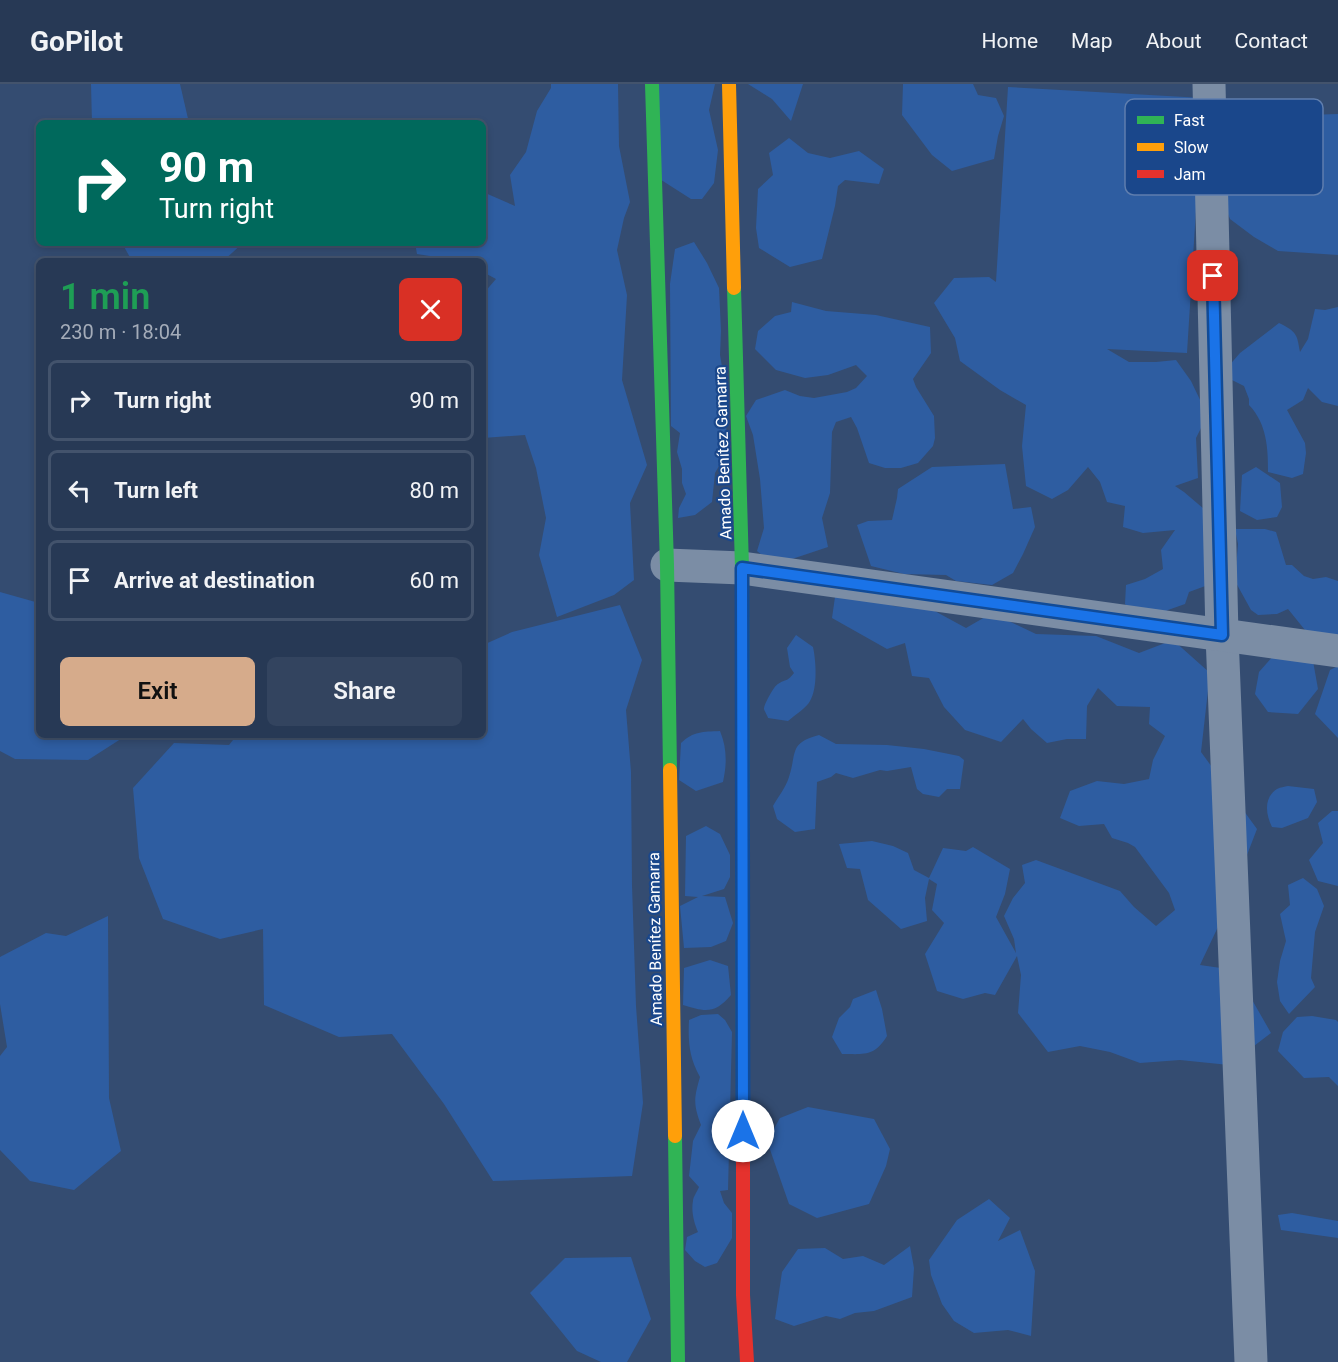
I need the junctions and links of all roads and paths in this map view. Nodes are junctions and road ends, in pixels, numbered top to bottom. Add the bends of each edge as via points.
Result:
1 (652, 84) edge
2 (729, 84) edge
3 (1209, 84) edge
4 (1209, 99) edge
5 (1212, 195) edge
6 (667, 565) junction
7 (742, 568) junction
8 (1222, 635) junction
9 (1338, 651) edge
10 (678, 1362) edge
11 (747, 1362) edge
12 (1251, 1362) edge

1 - 6 main road, Amado Benítez Gamarra
2 - 7 main road, Amado Benítez Gamarra
3 - 4 street
5 - 8 street
6 - 7 street
6 - 10 main road, Amado Benítez Gamarra
7 - 8 street
7 - 11 main road, Amado Benítez Gamarra via 743,1295
8 - 9 street
8 - 12 street

